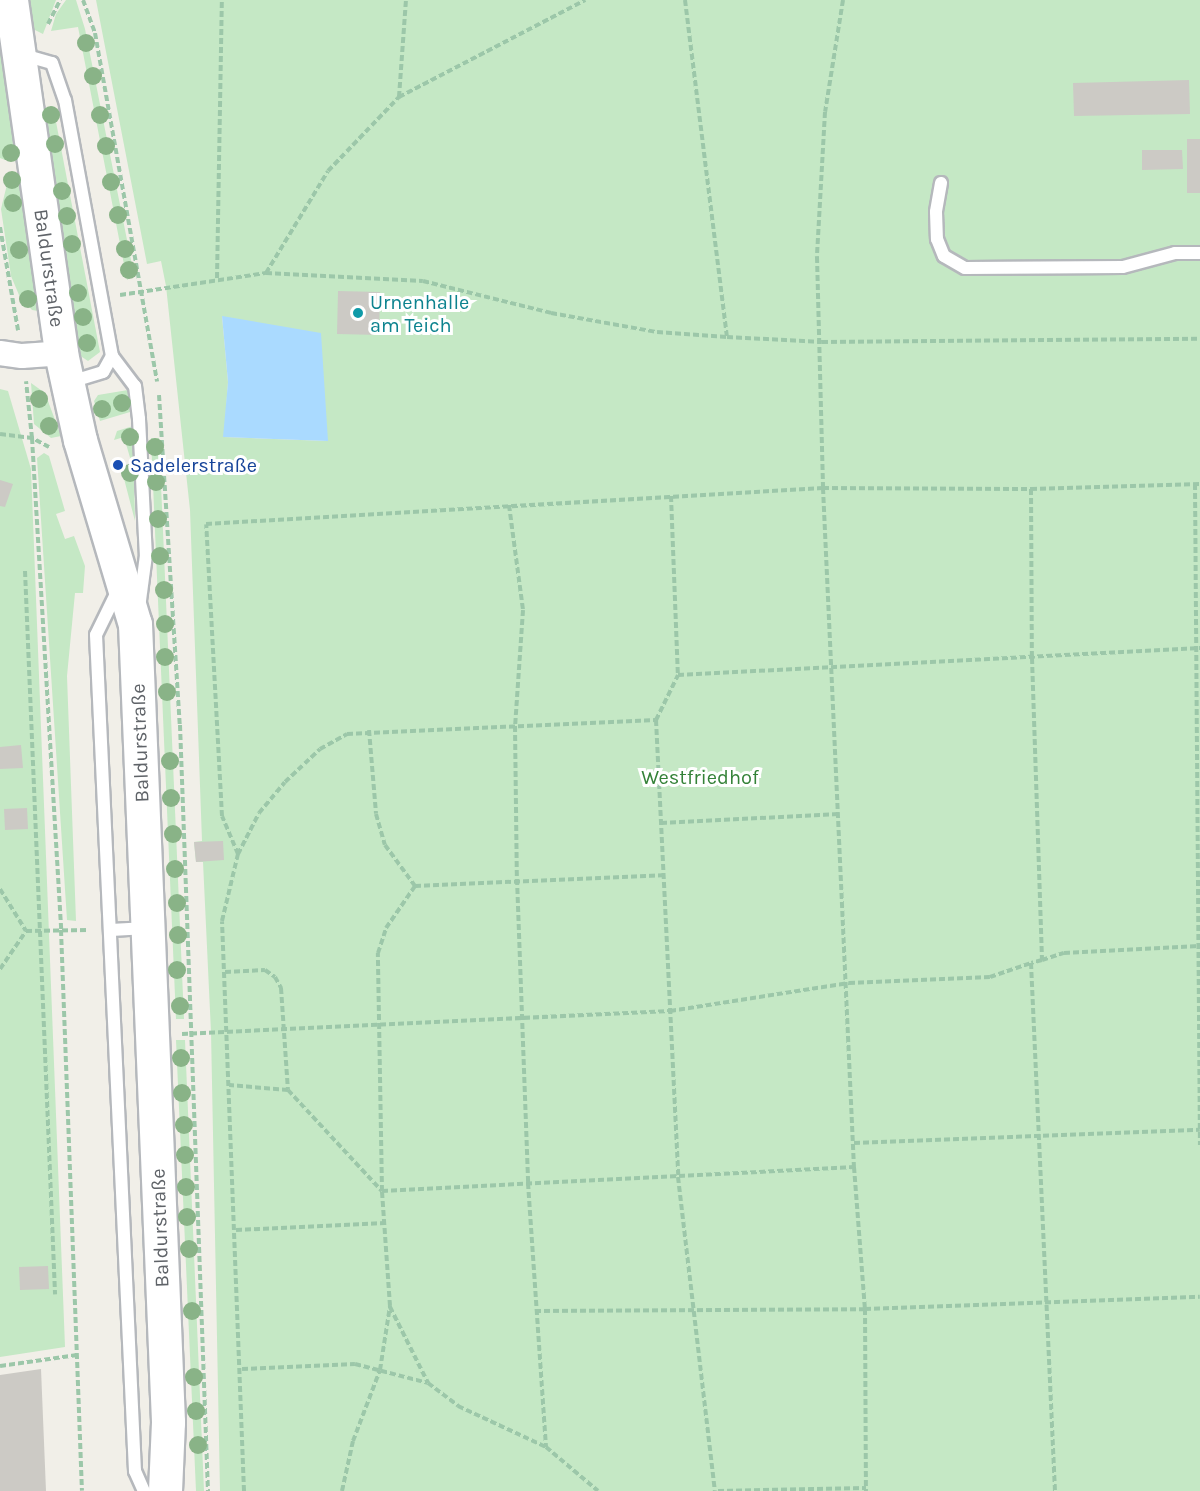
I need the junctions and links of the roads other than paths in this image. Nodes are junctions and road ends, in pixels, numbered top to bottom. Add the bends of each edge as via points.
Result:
1 (8, 5) edge
2 (19, 54) junction
3 (941, 183) dead end
4 (1200, 253) edge
5 (0, 353) edge
6 (112, 356) junction
7 (64, 368) junction
8 (123, 579) junction
9 (135, 624) junction
10 (148, 928) junction
11 (111, 930) junction
12 (144, 1491) edge
13 (165, 1491) edge

1 - 2 street, Baldurstraße
2 - 6 lane via 52,63 65,100
2 - 7 street, Baldurstraße
3 - 4 lane via 937,239 944,256 965,268 1123,267 1175,253
5 - 7 street
6 - 7 lane via 103,372
6 - 9 lane via 135,386 140,419 146,555 143,594
7 - 8 street, Baldurstraße via 85,458
8 - 9 street, Baldurstraße
8 - 11 lane via 96,635
9 - 10 street, Baldurstraße
10 - 11 lane
10 - 13 street, Baldurstraße via 168,1422
11 - 12 lane via 135,1471

